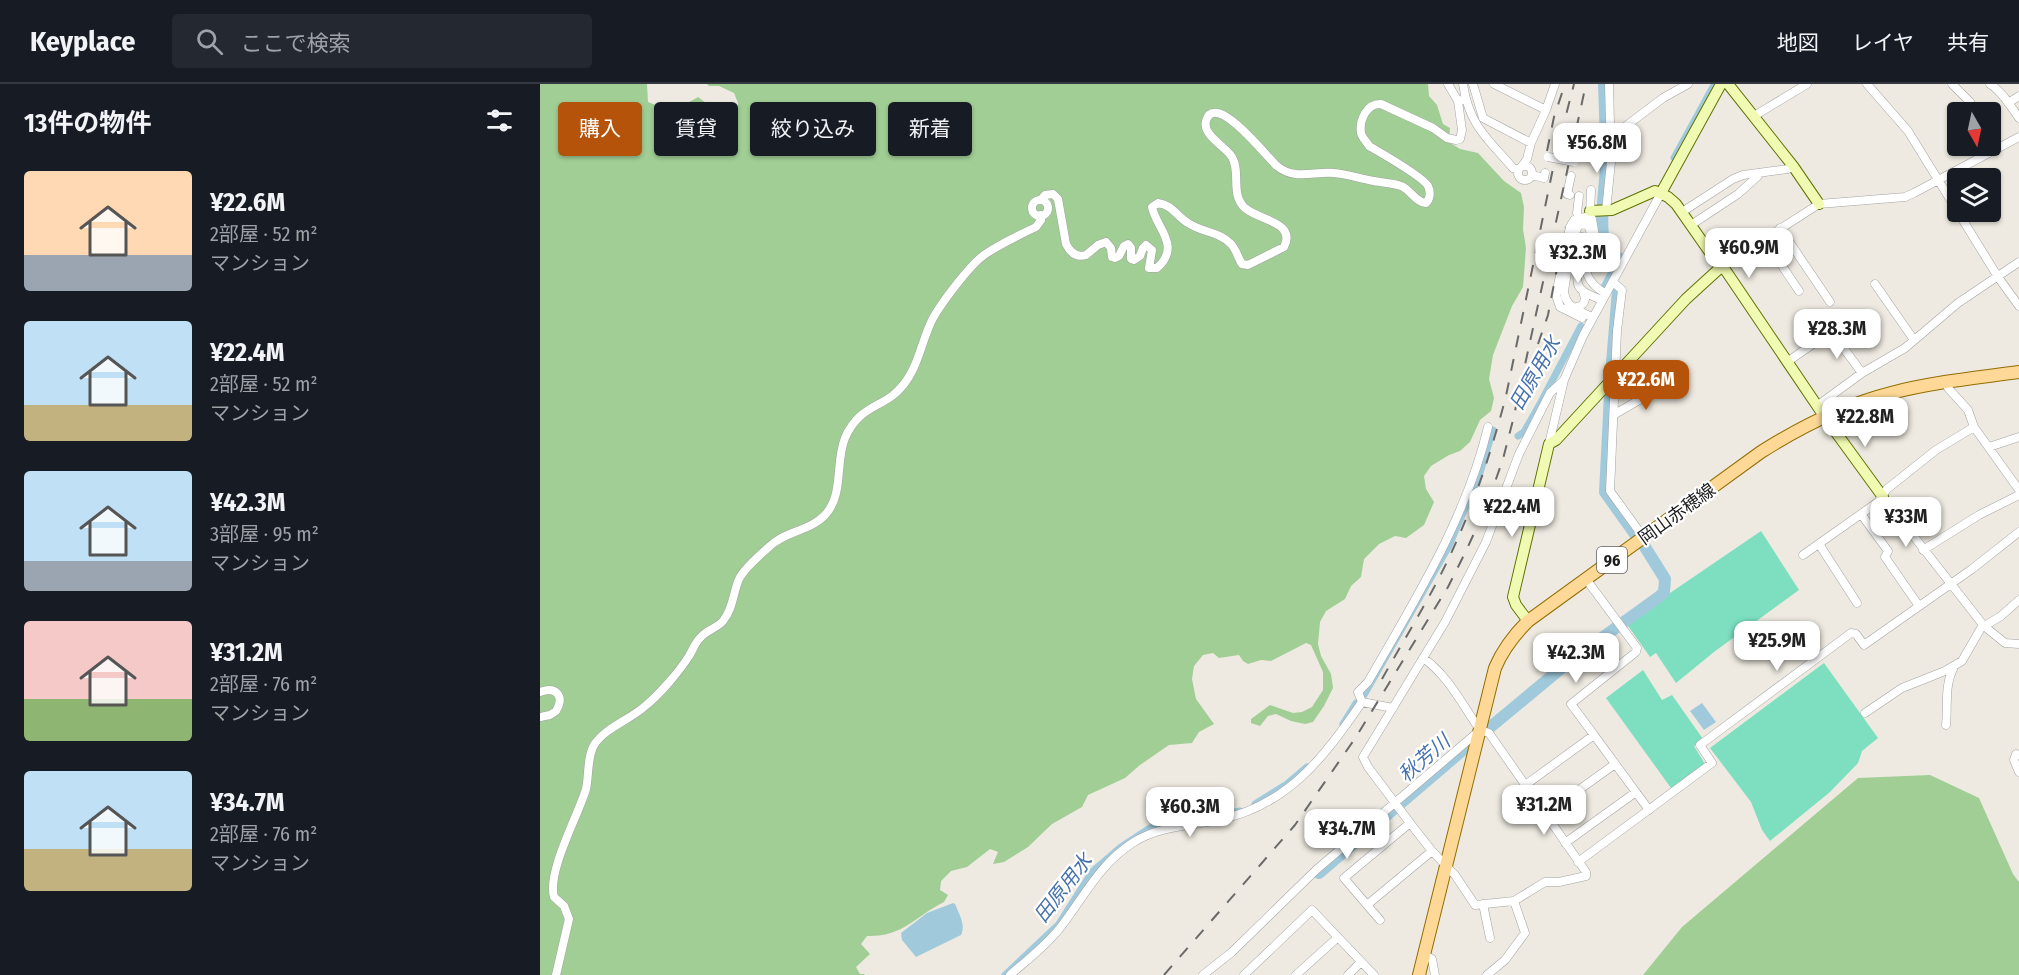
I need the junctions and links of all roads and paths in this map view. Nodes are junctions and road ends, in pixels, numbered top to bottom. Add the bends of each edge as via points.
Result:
1 (1448, 84) edge
2 (1463, 84) edge
3 (1473, 84) edge
4 (1494, 84) edge
5 (1555, 84) edge
6 (1609, 84) edge
7 (1688, 84) edge
8 (1722, 84) edge
9 (1807, 84) edge
10 (1867, 84) edge
11 (1952, 84) edge
12 (1990, 84) edge
13 (2019, 96) edge
14 (1462, 100) junction
15 (1970, 102) edge
16 (2008, 102) junction
17 (1546, 110) junction
18 (1754, 116) junction
19 (2019, 118) edge
20 (2019, 137) edge
21 (1610, 138) junction
22 (1531, 143) junction
23 (2001, 147) edge
24 (1984, 156) edge
25 (1548, 157) dead end
26 (1574, 162) dead end
27 (1793, 166) junction
28 (1525, 170) junction
29 (1545, 173) dead end
30 (1759, 173) junction
31 (1571, 176) dead end
32 (1938, 180) junction
33 (1591, 190) dead end
34 (1661, 193) junction
35 (1570, 195) dead end
36 (1579, 196) dead end
37 (1819, 204) junction
38 (1682, 212) junction
39 (1591, 216) junction
40 (1691, 225) junction
41 (1780, 228) junction
42 (1764, 239) junction
43 (1591, 243) junction
44 (1572, 245) junction
45 (1585, 257) junction
46 (2019, 262) edge
47 (1721, 267) junction
48 (1998, 277) junction
49 (1613, 282) junction
50 (1875, 284) dead end
51 (1582, 291) junction
52 (1799, 291) dead end
53 (1602, 296) junction
54 (1830, 302) dead end
55 (2019, 306) edge
56 (1572, 307) junction
57 (1592, 317) junction
58 (1852, 317) dead end
59 (1582, 318) dead end
60 (1832, 331) junction
61 (1914, 340) junction
62 (1787, 362) junction
63 (2019, 372) edge
64 (1862, 373) junction
65 (1564, 380) junction
66 (1611, 380) junction
67 (1947, 382) junction
68 (1665, 385) dead end
69 (1821, 411) junction
70 (1614, 414) junction
71 (1488, 426) dead end
72 (1974, 427) junction
73 (2019, 437) edge
74 (1549, 444) junction
75 (1989, 447) junction
76 (2019, 492) edge
77 (1883, 497) junction
78 (1861, 514) junction
79 (2019, 532) edge
80 (1644, 538) junction
81 (1820, 544) junction
82 (1923, 550) junction
83 (1803, 555) dead end
84 (1586, 579) junction
85 (1950, 584) junction
86 (2019, 600) edge
87 (1857, 603) dead end
88 (1919, 606) junction
89 (1528, 621) junction
90 (1984, 626) junction
91 (2019, 645) edge
92 (1424, 658) junction
93 (1432, 664) junction
94 (1954, 667) junction
95 (1410, 681) junction
96 (540, 692) edge
97 (1362, 702) junction
98 (1393, 708) junction
99 (1865, 713) dead end
100 (540, 717) edge
101 (1946, 725) dead end
102 (1480, 730) junction
103 (1594, 735) junction
104 (2019, 755) edge
105 (1616, 764) junction
106 (2019, 772) edge
107 (1524, 786) junction
108 (1636, 792) junction
109 (1395, 802) junction
110 (1649, 810) junction
111 (1544, 815) junction
112 (1410, 823) junction
113 (1565, 843) junction
114 (1432, 851) junction
115 (1578, 862) junction
116 (1447, 867) junction
117 (1514, 901) junction
118 (1367, 904) junction
119 (1484, 904) junction
120 (1380, 920) dead end
121 (1336, 938) junction
122 (1490, 938) dead end
123 (1425, 955) junction
124 (1361, 962) junction
125 (1246, 974) edge
126 (556, 975) edge
127 (1010, 975) edge
128 (1203, 975) edge
129 (1296, 975) edge
130 (1348, 975) edge
131 (1374, 975) edge
132 (1419, 975) edge
133 (1435, 975) edge
134 (1487, 975) edge

1 - 14 street
2 - 14 street
3 - 22 street via 1483,118
4 - 17 street
5 - 17 street
6 - 21 street
7 - 21 street
8 - 18 street
8 - 34 street
9 - 18 street
10 - 32 street via 1908,131
11 - 15 street
12 - 16 street
13 - 16 street
14 - 28 street via 1478,129 1513,168
14 - 126 street via 1462,135 1456,140 1381,104 1369,105 1365,111 1361,133 1364,140 1424,182 1430,193 1426,203 1400,186 1333,172 1300,176 1285,172 1226,116 1209,116 1206,128 1233,158 1239,200 1245,208 1279,225 1287,236 1284,248 1248,265 1242,264 1225,238 1198,229 1173,208 1158,203 1152,207 1153,212 1168,248 1158,268 1149,268 1152,250 1146,245 1134,260 1128,244 1115,258 1106,242 1086,255 1075,255 1066,244 1058,199 1053,194 1045,195 1034,203 1034,212 1041,215 1041,220 978,260 933,318 903,384 852,424 841,451 835,495 826,515 771,544 742,574 722,621 701,636 682,666 644,708 594,744 584,796 565,841 554,885 554,897 564,906 569,919
16 - 19 street
17 - 22 street
18 - 27 street
20 - 23 street
21 - 39 street via 1611,162
22 - 28 street
24 - 32 street
25 - 26 street, bridge
27 - 30 street
27 - 37 street
28 - 29 street via 1544,178
30 - 38 street via 1733,179
30 - 40 street via 1738,194
31 - 35 street via 1567,194
32 - 37 street via 1905,197
32 - 48 street
33 - 39 street
34 - 38 street
34 - 39 street via 1650,192
34 - 49 street
36 - 39 street via 1577,213
37 - 41 street
38 - 40 street
39 - 43 street
39 - 44 street via 1578,226
39 - 53 street via 1597,248 1584,264 1592,285
39 - 59 street via 1574,220 1570,227 1556,295 1560,307
40 - 47 street
41 - 42 street
41 - 54 street
42 - 47 street
42 - 52 street
43 - 44 street via 1578,237
43 - 45 street
44 - 45 street via 1576,256
44 - 56 street via 1564,291
45 - 51 street via 1577,276
46 - 48 street
47 - 62 street
47 - 66 street
48 - 55 street
48 - 61 street via 1958,303
49 - 53 street
49 - 66 street via 1622,290
50 - 61 street
51 - 53 street
51 - 56 street via 1583,304
53 - 57 street
56 - 57 street
57 - 65 street
58 - 60 street
60 - 62 street
60 - 64 street
61 - 64 street
62 - 69 street
63 - 67 main road, 岡山赤穂線 / 96
64 - 69 street
65 - 74 street
65 - 92 street via 1550,393 1519,454 1486,542
66 - 70 street
66 - 74 street
67 - 69 main road, 岡山赤穂線 / 96
67 - 72 street via 1968,410
68 - 70 street
69 - 77 street
69 - 80 main road, 岡山赤穂線 / 96
70 - 80 street via 1610,491
71 - 97 street via 1456,519 1390,644 1358,692
72 - 75 street
72 - 77 street via 1936,450 1887,489
73 - 75 street
74 - 89 street via 1513,597
75 - 76 street
76 - 82 street
77 - 78 street
77 - 82 street
78 - 81 street
78 - 88 street via 1888,551 1885,557
79 - 85 street
80 - 84 main road, 岡山赤穂線 / 96
81 - 83 street
81 - 87 street
82 - 85 street
84 - 89 main road, 岡山赤穂線 / 96
84 - 103 street via 1637,648 1571,704
85 - 88 street
85 - 90 street
86 - 90 street
88 - 110 street via 1864,645 1851,633 1700,745 1712,763
89 - 102 main road, 岡山赤穂線 / 96 via 1500,656
90 - 91 street via 2006,643
90 - 94 street
92 - 93 street
92 - 95 street
93 - 95 street
93 - 102 street
94 - 99 street via 1902,688
94 - 101 street via 1947,690
95 - 98 street
96 - 100 street via 550,689 560,701 556,711
97 - 98 street
97 - 127 street via 1307,774 1269,801 1239,816 1155,831 1112,858 1052,938
98 - 109 street via 1363,757
102 - 107 street via 1489,733
102 - 109 street
102 - 116 main road, 岡山赤穂線 / 96
103 - 105 street
103 - 107 street
104 - 106 street via 2014,760
105 - 108 street
105 - 111 street
107 - 111 street
108 - 110 street
108 - 113 street
109 - 112 street
109 - 128 street
110 - 115 street
111 - 113 street
112 - 114 street
112 - 118 street via 1344,878
113 - 115 street
114 - 116 street
114 - 118 street
115 - 117 street via 1586,876 1545,882
116 - 119 street via 1475,905
116 - 123 main road, 岡山赤穂線 / 96
117 - 119 street
117 - 134 street via 1526,933
118 - 120 street
119 - 122 street
121 - 124 street
121 - 125 street via 1312,910
121 - 129 street
123 - 132 main road, 岡山赤穂線 / 96
123 - 133 street via 1432,959
124 - 130 street
124 - 131 street

